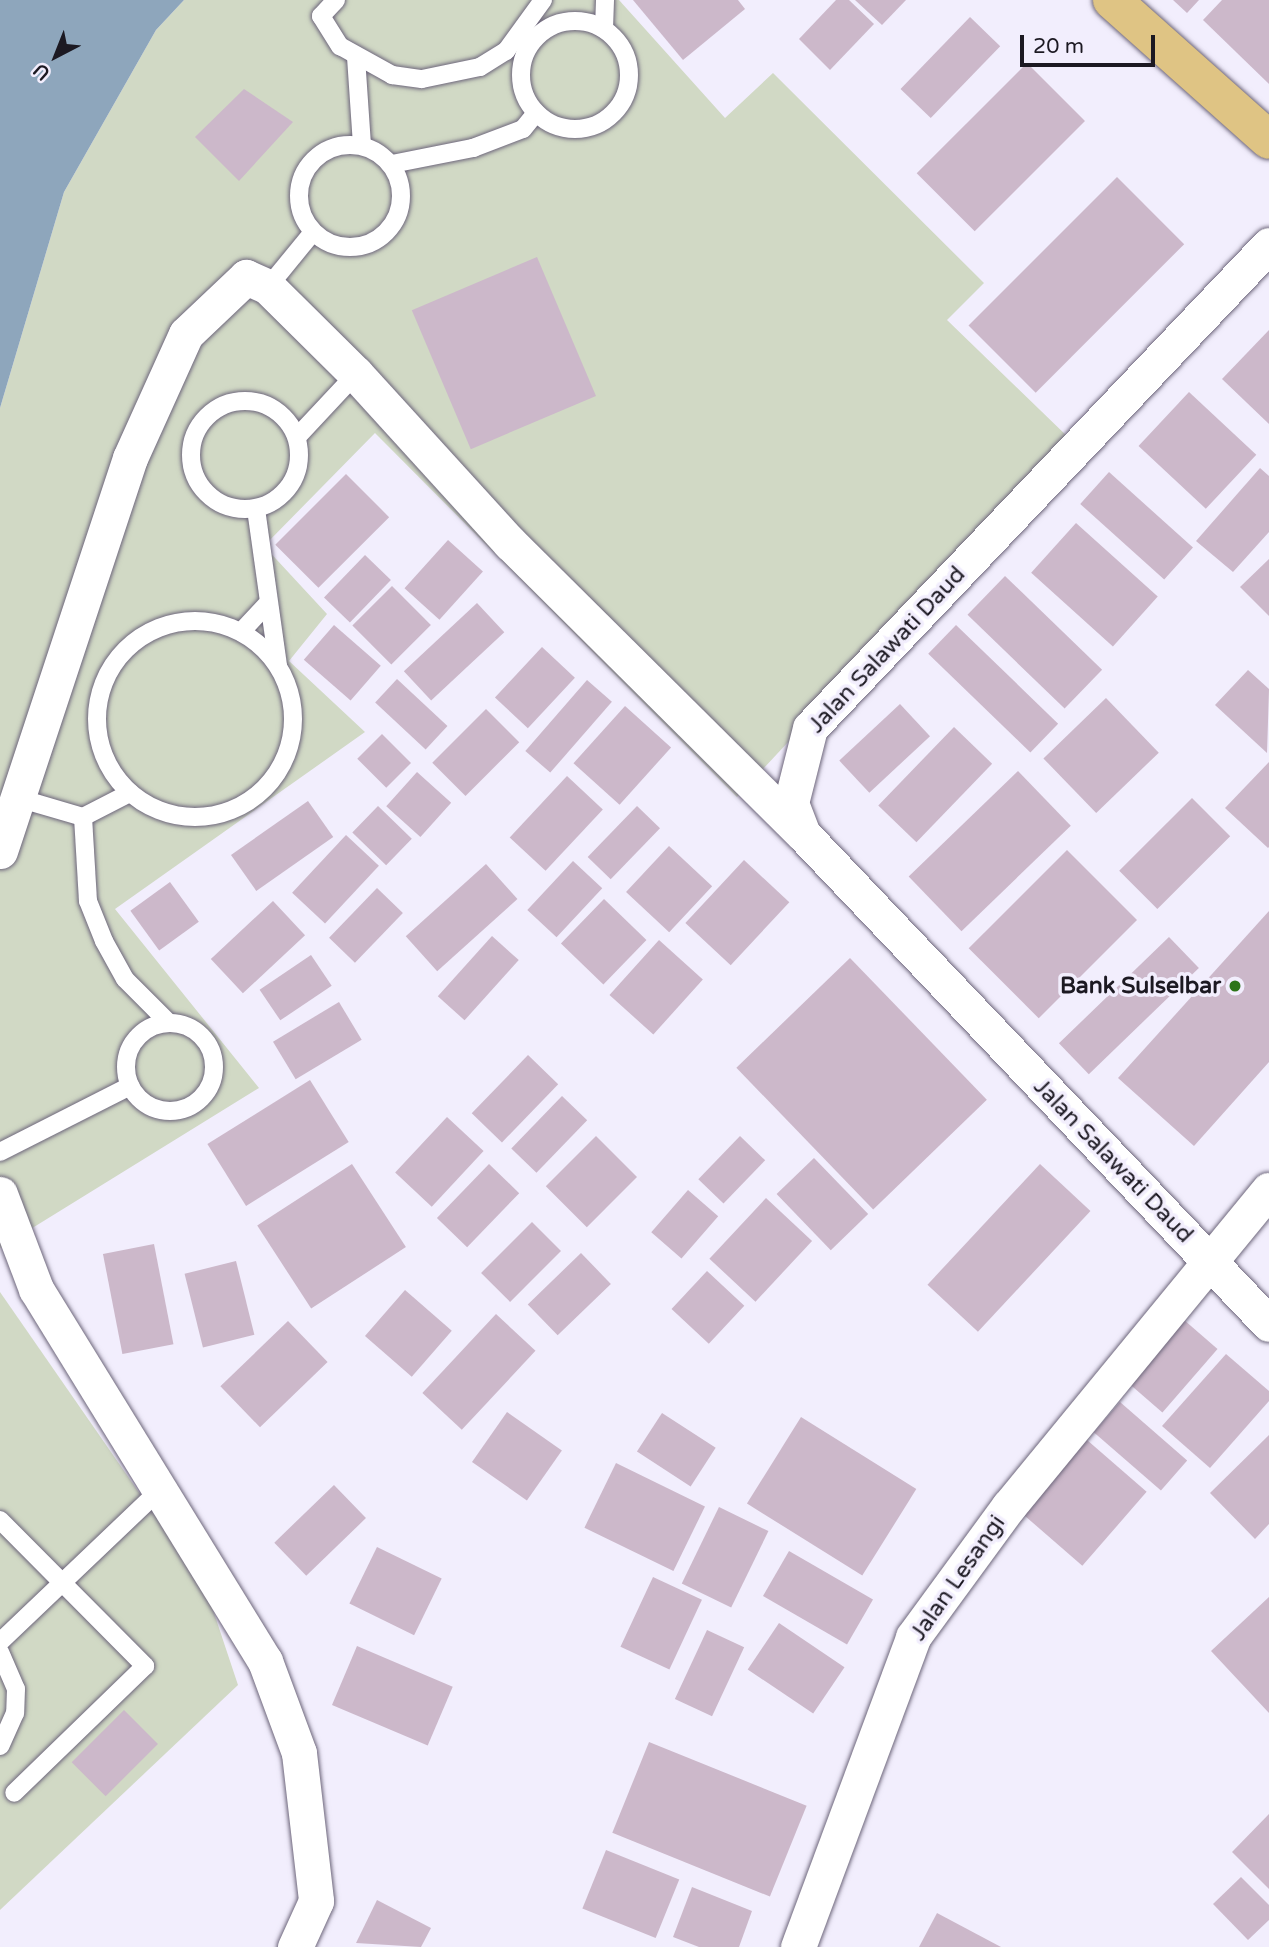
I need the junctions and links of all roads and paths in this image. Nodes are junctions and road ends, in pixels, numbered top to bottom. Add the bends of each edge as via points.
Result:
1 (336, 0) edge
2 (543, 0) edge
3 (605, 0) edge
4 (1112, 0) edge
5 (604, 29) junction
6 (356, 57) junction
7 (536, 113) junction
8 (1269, 140) edge
9 (362, 145) junction
10 (391, 164) junction
11 (313, 232) junction
12 (1269, 245) edge
13 (268, 287) junction
14 (356, 374) junction
15 (298, 437) junction
16 (256, 509) junction
17 (266, 605) junction
18 (241, 632) junction
19 (278, 665) junction
20 (130, 793) junction
21 (18, 798) junction
22 (83, 817) junction
23 (803, 834) junction
24 (0, 851) edge
25 (169, 1023) junction
26 (130, 1086) junction
27 (0, 1152) edge
28 (1269, 1190) edge
29 (0, 1194) edge
30 (1208, 1260) junction
31 (1269, 1324) edge
32 (163, 1487) junction
33 (0, 1520) edge
34 (64, 1583) junction
35 (0, 1642) edge
36 (0, 1652) edge
37 (0, 1746) edge
38 (14, 1793) dead end
39 (295, 1947) edge
40 (798, 1947) edge

1 - 6 lane via 321,16
2 - 6 lane via 506,51 452,76 392,75
3 - 5 lane
4 - 8 highway
5 - 7 lane via 569,20 535,38 520,75
5 - 7 lane via 629,66 627,93 618,109 604,122 569,129
6 - 9 lane
7 - 10 lane via 523,129 473,148
9 - 10 lane
9 - 11 lane via 328,148 302,177 300,205
10 - 11 lane via 402,198 383,235 343,247
11 - 13 lane
12 - 23 street, Jalan Salawati Daud via 810,728 791,786
13 - 14 street
13 - 21 street via 246,277 186,334 130,458
14 - 15 lane
14 - 23 street via 510,544
15 - 16 lane via 296,477 286,492
15 - 16 lane via 271,406 251,400 230,402 199,425 192,442 196,479 222,504
16 - 17 lane
17 - 18 lane
17 - 19 lane via 277,637
18 - 19 lane
18 - 20 lane via 218,622 169,623 124,648 108,670 96,722 100,748
19 - 20 lane via 294,713 291,738 284,761 251,800 202,817 176,816
20 - 22 lane
21 - 22 lane
21 - 24 street
22 - 25 lane via 89,901 104,941 125,979
23 - 30 street, Jalan Salawati Daud
25 - 26 lane via 137,1037 126,1069
25 - 26 lane via 188,1027 212,1055 207,1091 197,1103 167,1112 140,1099
26 - 27 lane
28 - 30 street, Jalan Lesangi
29 - 32 street via 36,1289 101,1403
30 - 31 street, Jalan Salawati Daud
30 - 40 street, Jalan Lesangi via 1009,1506 913,1637
32 - 34 lane
32 - 39 street via 265,1661 299,1753 316,1901
33 - 34 lane
34 - 35 lane
34 - 38 lane via 145,1666
36 - 37 lane via 16,1689 15,1713

